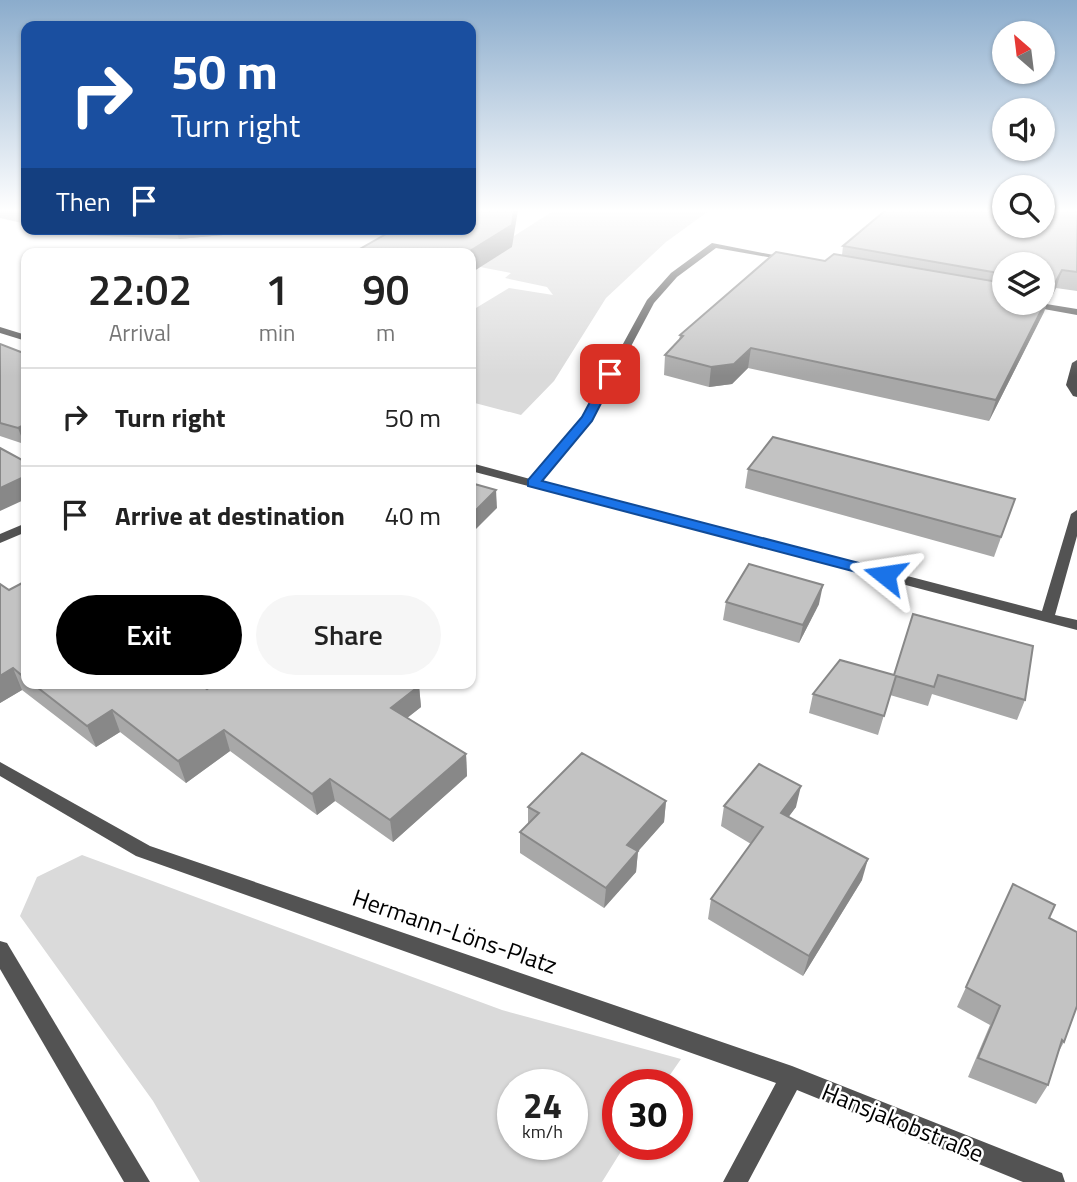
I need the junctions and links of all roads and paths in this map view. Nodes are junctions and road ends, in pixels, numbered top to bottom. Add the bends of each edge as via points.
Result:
1 (687, 265) edge
2 (1055, 308) edge
3 (1077, 312) edge
4 (0, 330) edge
5 (21, 336) edge
6 (1077, 363) edge
7 (1077, 394) edge
8 (476, 468) edge
9 (533, 483) junction
10 (1077, 514) edge
11 (21, 529) edge
12 (0, 539) edge
13 (1048, 617) junction
14 (1077, 625) edge
15 (0, 768) edge
16 (0, 950) edge
17 (792, 1077) junction
18 (138, 1182) edge
19 (735, 1182) edge
20 (1053, 1182) edge

1 - 9 street via 643,313 588,418
2 - 3 street
4 - 5 street
6 - 7 street via 1071,385
8 - 9 street
9 - 13 street
10 - 13 street
11 - 12 street
13 - 14 street
15 - 17 street, Hermann-Löns-Platz via 143,850
16 - 18 street
17 - 19 street
17 - 20 street, Hansjakobstraße

